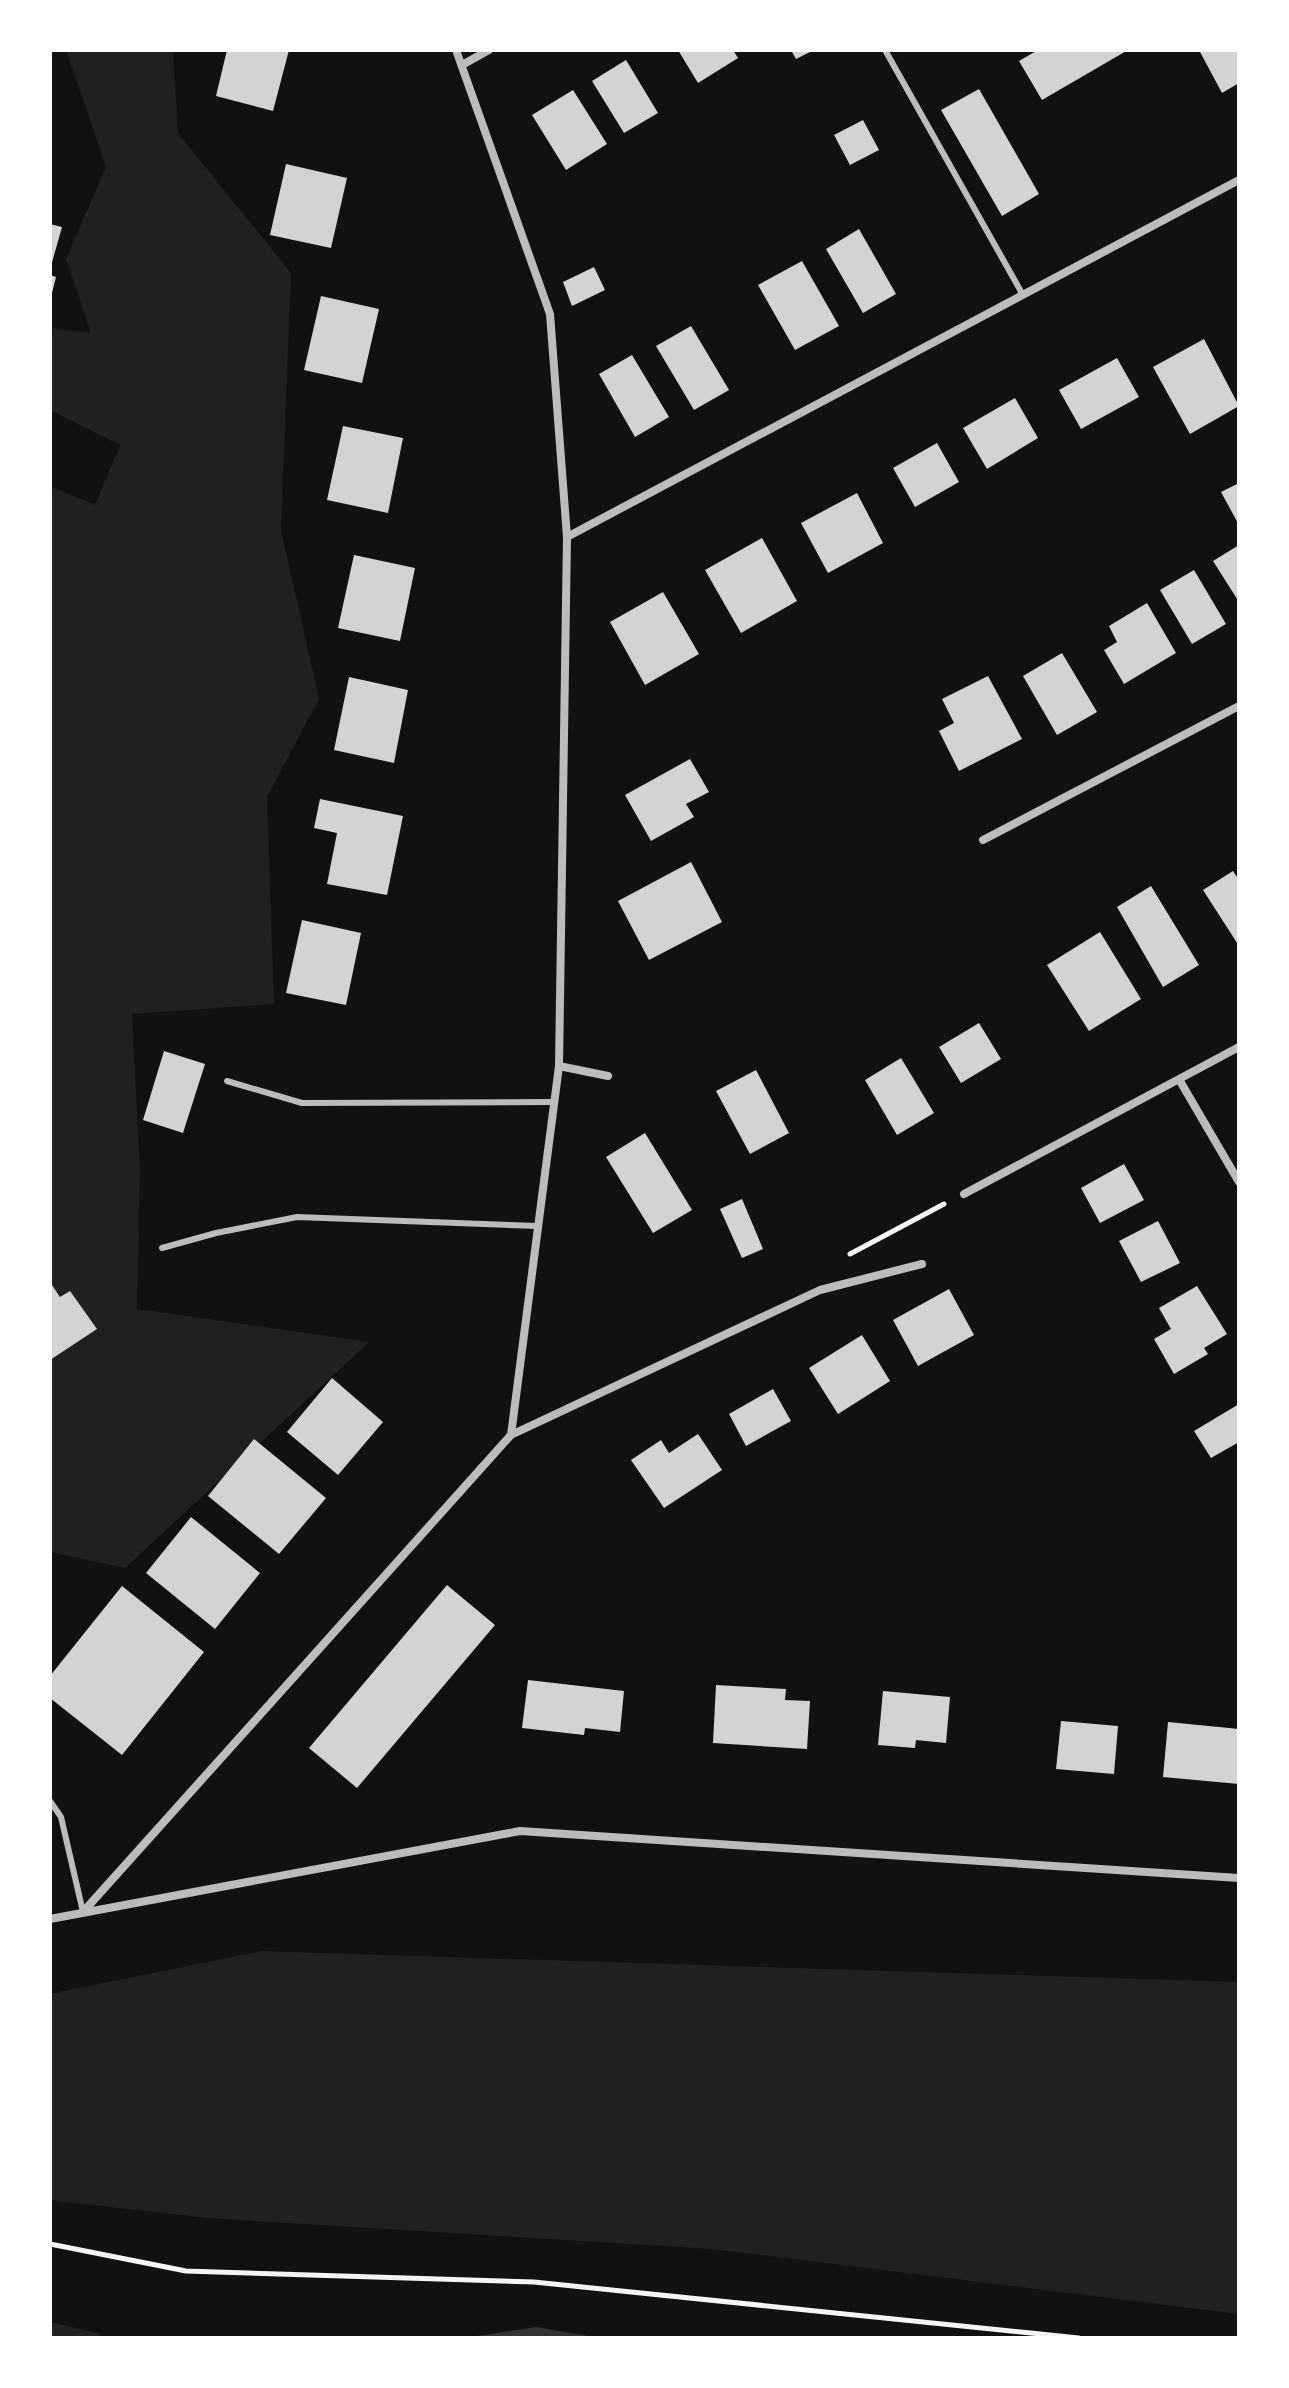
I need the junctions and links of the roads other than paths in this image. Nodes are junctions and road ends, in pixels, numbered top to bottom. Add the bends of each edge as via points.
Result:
1 (456, 50) edge
2 (489, 50) edge
3 (885, 50) edge
4 (462, 65) junction
5 (1239, 180) edge
6 (1023, 295) junction
7 (567, 537) junction
8 (1239, 706) edge
9 (983, 840) dead end
10 (1239, 1047) edge
11 (559, 1066) junction
12 (608, 1076) dead end
13 (227, 1081) dead end
14 (1180, 1081) junction
15 (554, 1102) junction
16 (1239, 1182) edge
17 (964, 1194) road end
18 (538, 1226) junction
19 (162, 1248) dead end
20 (922, 1264) dead end
21 (511, 1435) junction
22 (50, 1801) edge
23 (1239, 1878) edge
24 (83, 1912) junction
25 (50, 1919) edge

1 - 4 street
2 - 4 street
3 - 6 lane
4 - 7 street via 550,314
5 - 6 street
6 - 7 street
7 - 11 street
8 - 9 street
10 - 14 street
11 - 12 street
11 - 15 street
13 - 15 lane via 302,1103
14 - 16 street
14 - 17 street
15 - 18 street
18 - 19 lane via 297,1217
18 - 21 street
20 - 21 street via 820,1290
21 - 24 street
22 - 24 lane via 61,1817
23 - 24 street via 520,1831
24 - 25 street

